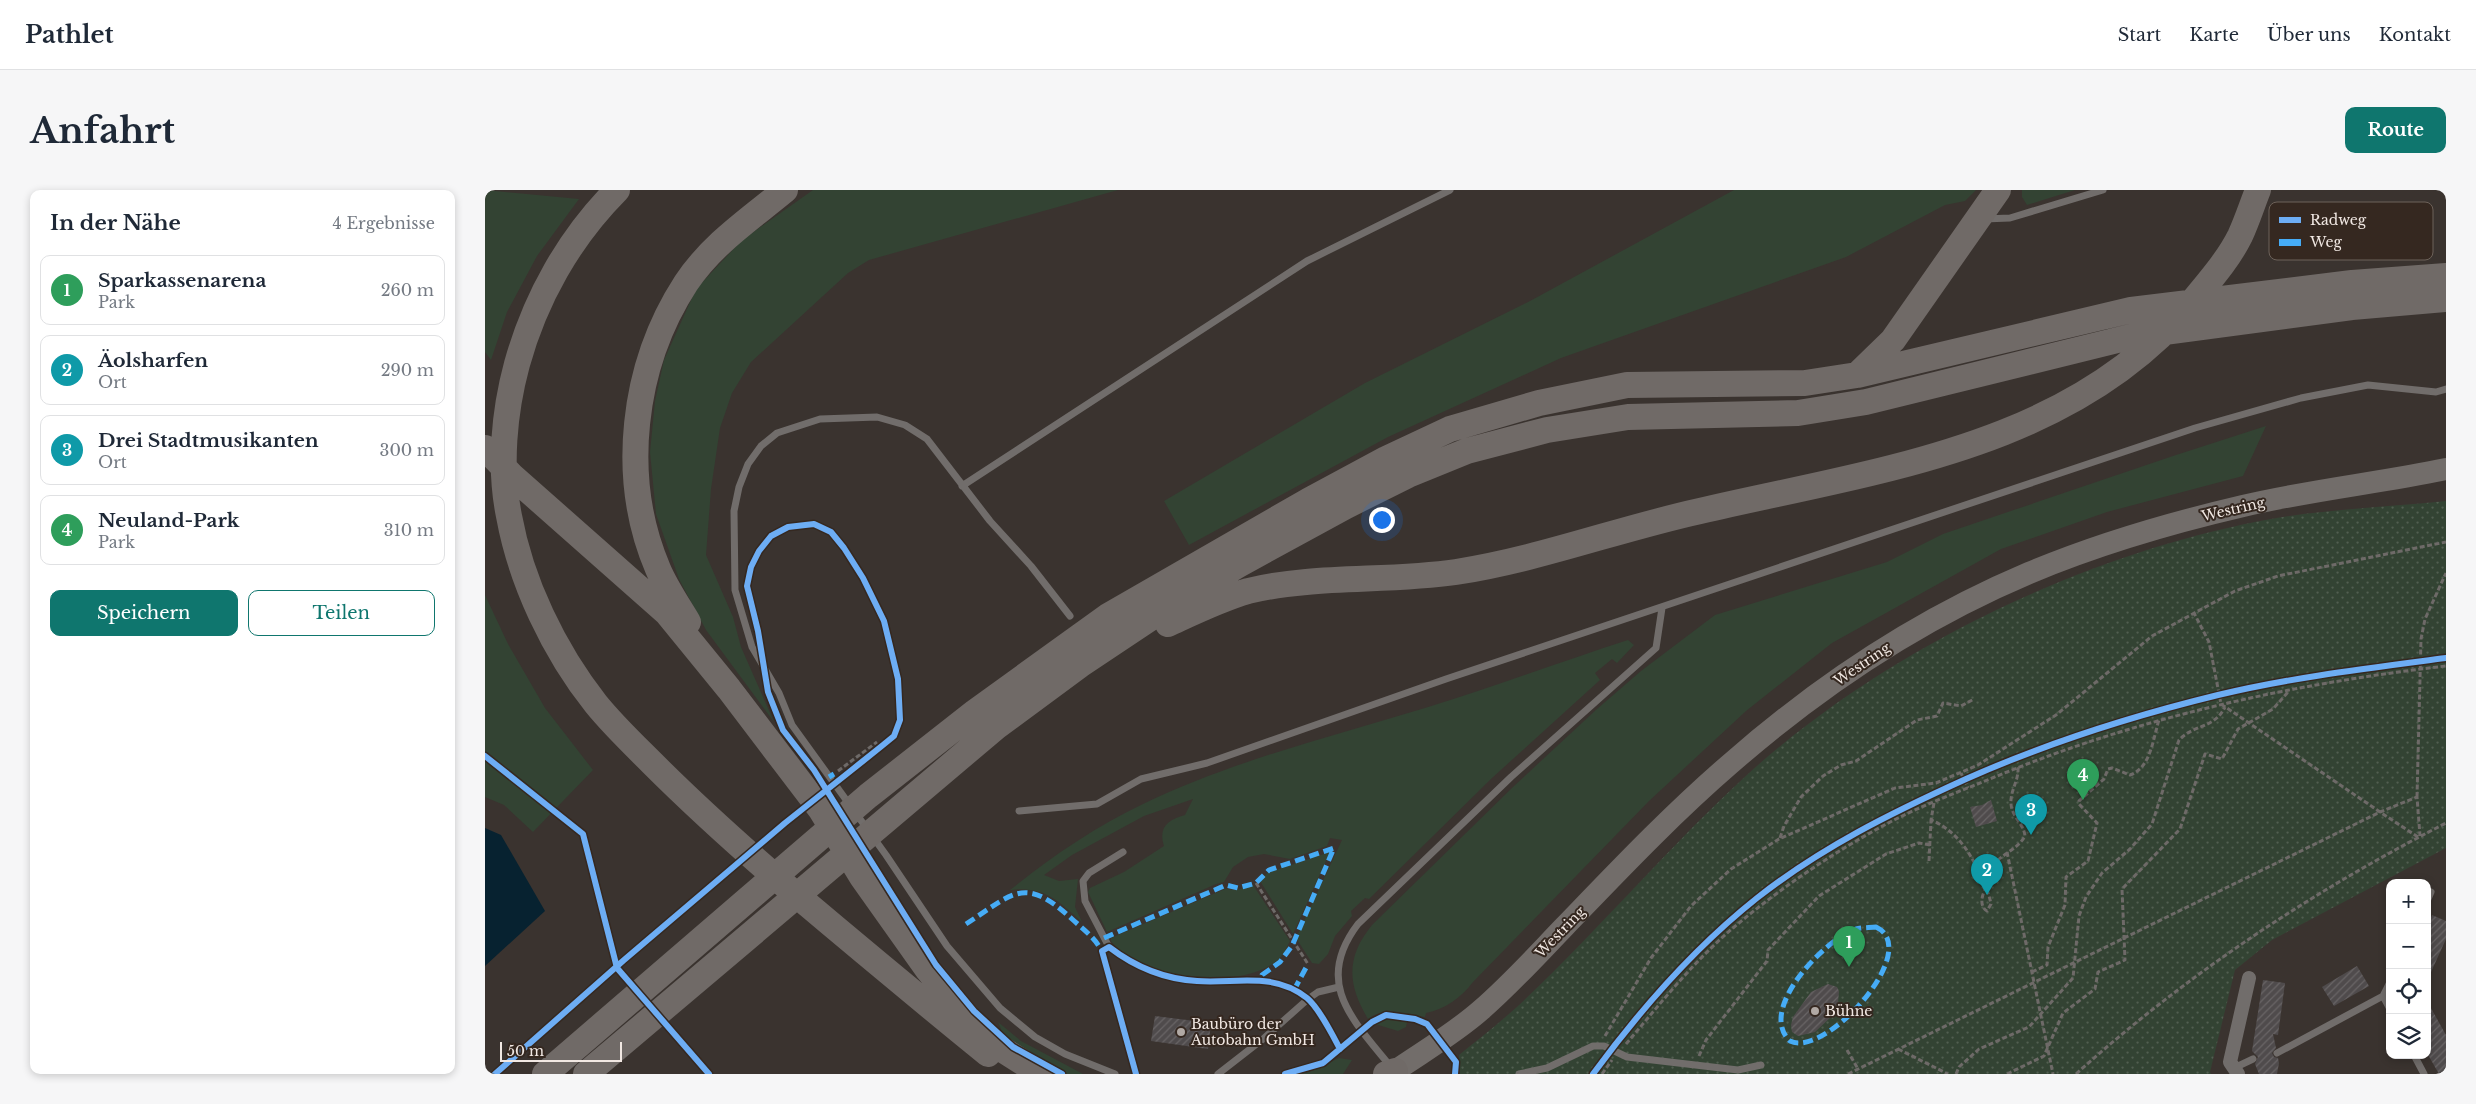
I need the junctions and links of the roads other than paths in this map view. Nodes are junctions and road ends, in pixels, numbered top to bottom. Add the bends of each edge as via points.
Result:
1 (617, 190) edge
2 (785, 190) edge
3 (1450, 190) edge
4 (1998, 190) edge
5 (2103, 190) edge
6 (2258, 190) edge
7 (1979, 220) junction
8 (2446, 276) edge
9 (2446, 299) edge
10 (1857, 375) junction
11 (2446, 389) edge
12 (485, 448) edge
13 (485, 463) edge
14 (2446, 469) edge
15 (962, 486) junction
16 (1662, 608) junction
17 (1070, 616) dead end
18 (1080, 665) junction
19 (729, 689) junction
20 (1019, 810) dead end
21 (1123, 852) dead end
22 (1109, 947) dead end
23 (2249, 978) dead end
24 (1339, 987) junction
25 (2386, 990) edge
26 (2383, 996) junction
27 (2386, 1002) edge
28 (2277, 1053) dead end
29 (988, 1054) junction
30 (2253, 1059) dead end
31 (2416, 1059) edge
32 (1761, 1065) dead end
33 (2236, 1071) edge
34 (1392, 1073) edge
35 (545, 1074) edge
36 (585, 1074) edge
37 (1012, 1074) edge
38 (1041, 1074) edge
39 (1115, 1074) edge
40 (1217, 1074) edge
41 (1519, 1074) edge
42 (2424, 1074) edge

1 - 29 highway via 590,222 549,282 521,352 507,406 505,488 509,516 527,581 559,648 595,703 643,754 728,837
2 - 19 highway via 741,222 687,283 653,351 637,421 637,492 644,528 658,570
3 - 15 lane via 1307,261
4 - 7 highway
5 - 7 lane via 2010,218
6 - 18 highway via 2240,236 2219,270 2150,348 2114,376 2031,422 1961,449 1876,472 1698,511 1505,564 1398,579 1282,585 1248,592 1212,604
7 - 10 highway via 1893,340
8 - 10 highway via 2352,283 2131,310
9 - 18 highway via 2352,307 2133,336 1866,402 1798,413 1628,417 1547,430 1467,451 1408,475 1246,561 1155,615
10 - 35 highway via 1805,383 1627,385 1539,403 1450,429 1386,459 1108,616 975,712 868,796
11 - 16 lane via 2436,392 2368,385 2301,398 2073,467
12 - 19 highway via 512,476 667,613
13 - 29 highway via 624,591 690,661 805,812 916,971
14 - 34 main road, Westring via 2311,492 2160,527 2027,574 1935,619 1863,662 1761,737 1650,841 1496,997
15 - 17 lane
15 - 39 lane via 927,439 905,425 877,417 820,418 777,433 761,446 748,464 739,487 734,511 735,590 752,647 779,693 792,725 947,946 1014,1021 1065,1054
16 - 20 lane via 1207,763 1141,779 1097,804
16 - 24 lane via 1656,648 1511,777 1358,924 1341,950
18 - 36 highway via 996,727
19 - 38 highway via 821,810 862,877 927,970 997,1046
21 - 22 lane via 1089,873 1083,881 1085,901
23 - 33 street via 2230,1062
24 - 34 lane via 1348,1009
24 - 40 lane via 1318,992 1308,999
25 - 26 lane
26 - 27 lane
26 - 28 lane
29 - 37 highway
30 - 33 lane
31 - 42 lane
32 - 41 lane via 1738,1070 1627,1057 1604,1046 1593,1046 1547,1068

